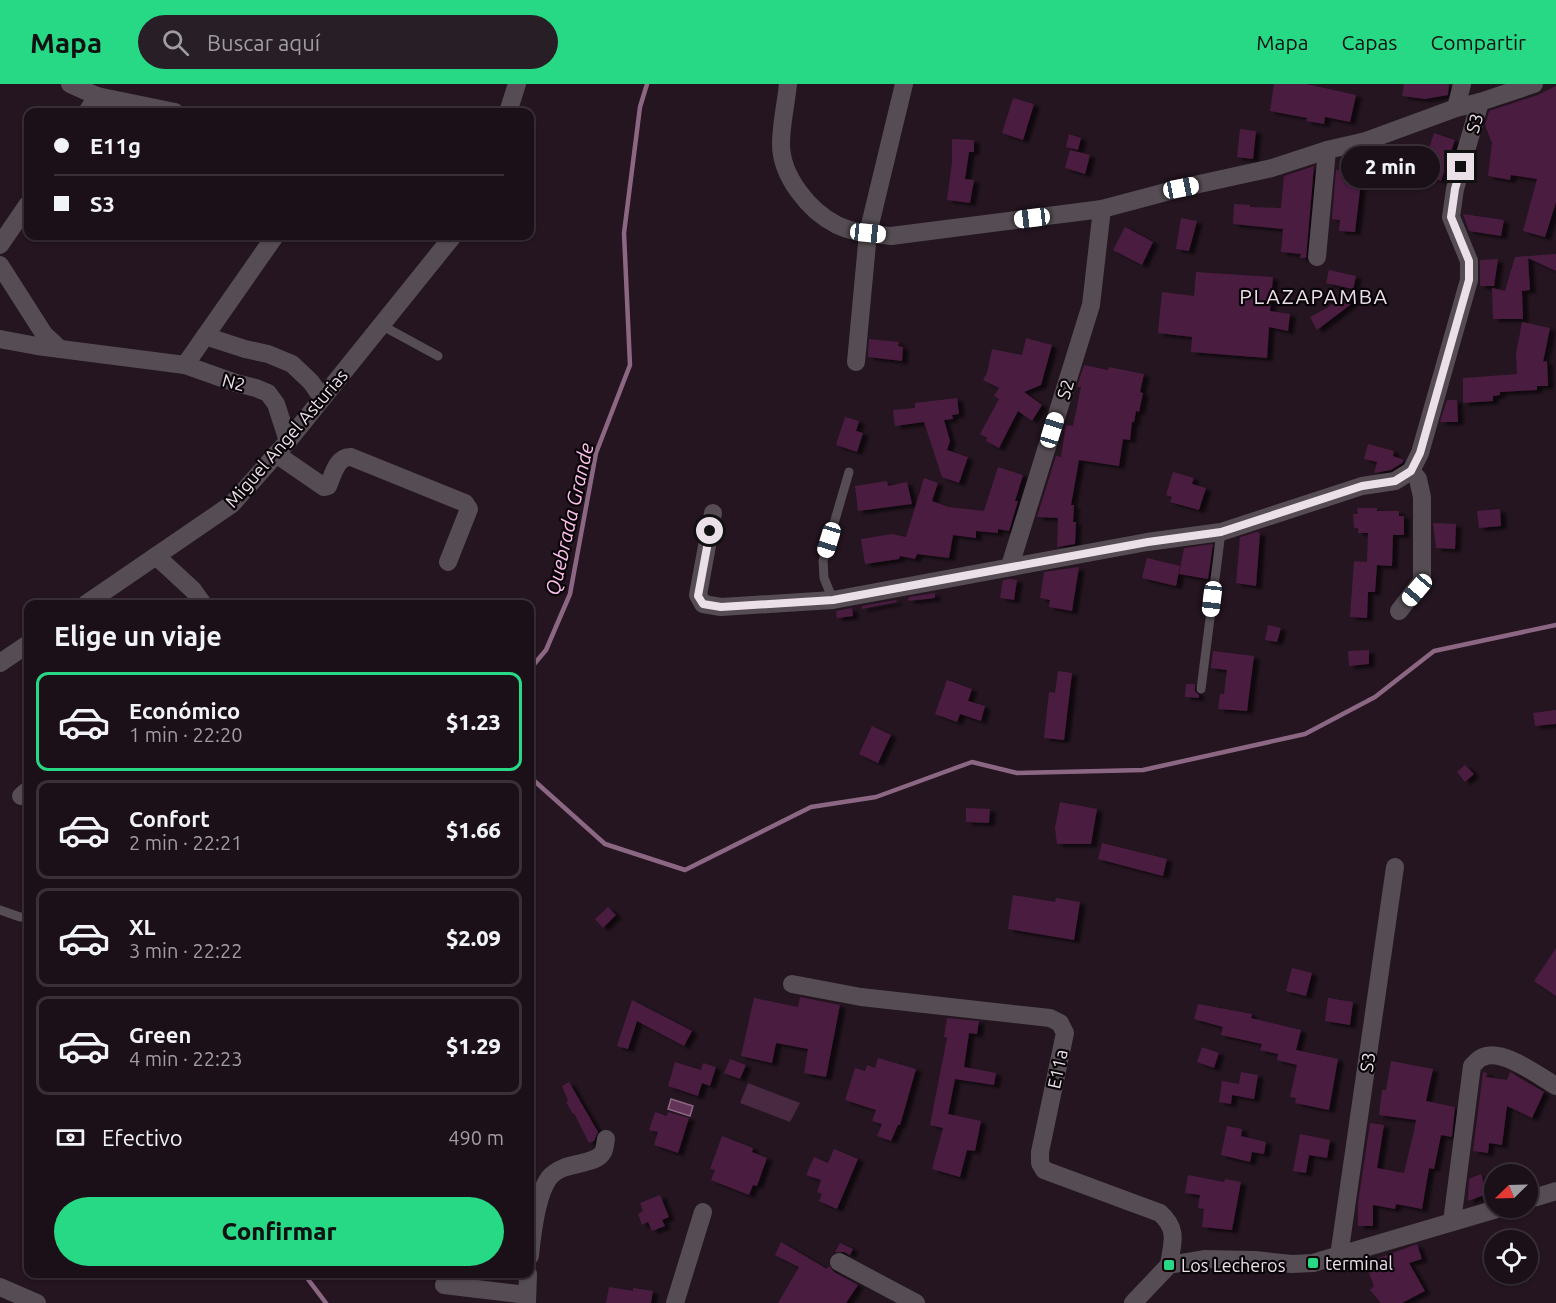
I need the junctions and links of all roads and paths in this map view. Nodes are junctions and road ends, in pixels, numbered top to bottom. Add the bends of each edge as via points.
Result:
1 (70, 84) edge
2 (517, 84) edge
3 (788, 84) edge
4 (904, 84) edge
5 (1462, 84) edge
6 (1534, 84) edge
7 (97, 96) junction
8 (1480, 102) junction
9 (90, 108) edge
10 (156, 108) edge
11 (509, 108) edge
12 (1456, 108) junction
13 (1327, 150) junction
14 (1102, 209) junction
15 (24, 210) edge
16 (868, 233) junction
17 (266, 240) edge
18 (450, 240) edge
19 (0, 245) edge
20 (1317, 257) dead end
21 (0, 265) edge
22 (381, 325) junction
23 (205, 336) junction
24 (0, 339) edge
25 (60, 349) junction
26 (438, 356) dead end
27 (856, 362) dead end
28 (185, 365) junction
29 (322, 398) junction
30 (282, 447) junction
31 (1411, 471) junction
32 (849, 472) dead end
33 (713, 513) dead end
34 (1221, 532) junction
35 (156, 556) junction
36 (448, 562) dead end
37 (1010, 566) junction
38 (92, 600) edge
39 (200, 600) edge
40 (833, 600) junction
41 (1399, 611) dead end
42 (24, 647) edge
43 (0, 663) edge
44 (1202, 689) dead end
45 (1395, 867) dead end
46 (0, 910) edge
47 (24, 918) edge
48 (792, 984) dead end
49 (1556, 1086) edge
50 (606, 1139) dead end
51 (1556, 1191) edge
52 (1538, 1197) edge
53 (703, 1212) dead end
54 (1484, 1213) edge
55 (1452, 1222) junction
56 (534, 1229) edge
57 (1339, 1256) junction
58 (839, 1262) dead end
59 (1169, 1265) junction
60 (528, 1278) edge
61 (444, 1285) dead end
62 (0, 1287) edge
63 (527, 1299) edge
64 (37, 1303) edge
65 (675, 1303) edge
66 (916, 1303) edge
67 (1133, 1303) edge

1 - 7 street
2 - 11 street
3 - 16 street via 781,146 784,167 798,191 818,213 838,226
4 - 16 street
5 - 12 street
6 - 8 street
7 - 9 street
7 - 10 street
8 - 12 street
8 - 31 street, S3 via 1451,217 1469,261 1469,280 1420,453
12 - 13 street via 1366,141
13 - 14 street via 1272,168
13 - 20 street
14 - 16 street via 891,236
14 - 37 street, S2 via 1090,305
15 - 19 street
16 - 27 street
17 - 23 street
18 - 22 street, Miguel Angel Asturias
21 - 25 street via 44,334
22 - 26 lane
22 - 29 street, Miguel Angel Asturias
23 - 28 street
23 - 29 street, N2 via 292,364
24 - 25 street, N2
25 - 28 street, N2
28 - 30 street, N2 via 268,393 276,404
29 - 30 street, Miguel Angel Asturias
30 - 35 street, Miguel Angel Asturias via 232,504
30 - 36 street via 324,487 340,460 351,457 465,503 469,509
31 - 34 street via 1395,481 1362,486
31 - 41 street via 1418,479 1422,497 1422,581
32 - 40 lane via 823,561 824,578
33 - 40 street via 698,596 703,604 721,607
34 - 37 street
34 - 44 lane
35 - 38 street, Miguel Angel Asturias
35 - 39 street
37 - 40 street
42 - 43 street
45 - 57 street, S3
46 - 47 lane
48 - 59 street, E11a via 861,998 1050,1018 1060,1023 1065,1033 1040,1163 1044,1170 1160,1213 1173,1231
49 - 55 street via 1504,1056 1481,1057 1472,1066
50 - 56 street via 602,1154 595,1160 571,1164 548,1179
51 - 52 street
53 - 65 street
54 - 55 street
55 - 57 street
57 - 59 street via 1313,1263 1204,1259
58 - 66 street
59 - 67 street
60 - 63 street
61 - 63 street
62 - 64 street

